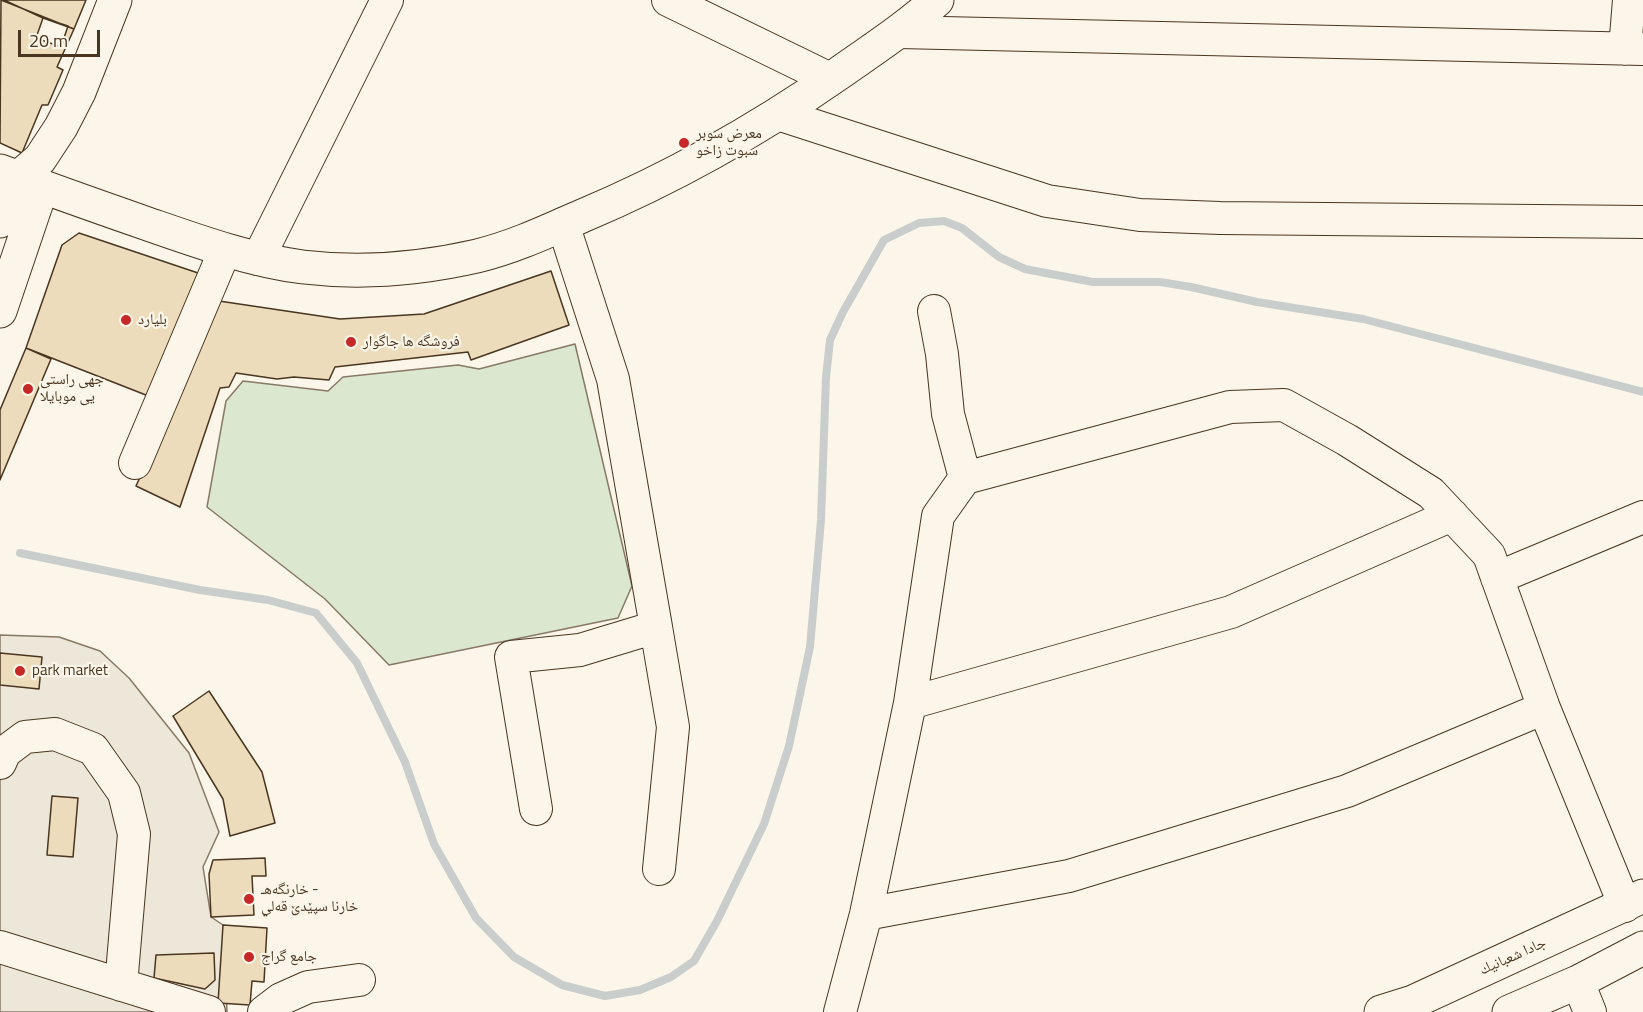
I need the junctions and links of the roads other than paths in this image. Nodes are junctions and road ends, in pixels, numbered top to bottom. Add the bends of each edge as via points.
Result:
1 (115, 0) edge
2 (387, 0) edge
3 (668, 0) edge
4 (937, 0) edge
5 (1629, 0) edge
6 (899, 32) junction
7 (1634, 49) edge
8 (830, 79) junction
9 (778, 114) junction
10 (20, 179) edge
11 (0, 221) edge
12 (1643, 222) edge
13 (563, 224) junction
14 (225, 250) junction
15 (258, 259) junction
16 (0, 311) edge
17 (934, 311) dead end
18 (135, 464) dead end
19 (965, 478) junction
20 (1452, 514) junction
21 (1643, 517) edge
22 (1497, 578) junction
23 (656, 627) junction
24 (910, 703) junction
25 (1544, 708) junction
26 (0, 763) edge
27 (536, 809) dead end
28 (659, 869) dead end
29 (1634, 901) edge
30 (866, 914) junction
31 (0, 947) edge
32 (1643, 948) edge
33 (359, 980) dead end
34 (1578, 982) junction
35 (121, 985) junction
36 (209, 1012) edge
37 (264, 1012) edge
38 (840, 1012) edge
39 (1381, 1012) edge
40 (1509, 1012) edge
41 (1590, 1012) edge

1 - 10 main road via 61,127 40,159
2 - 15 street
3 - 8 street
4 - 6 main road
5 - 7 street
6 - 7 street
6 - 8 main road
8 - 9 main road
9 - 12 street via 1047,201 1140,215
9 - 13 main road via 673,175
10 - 11 main road
10 - 14 main road
10 - 16 main road
13 - 15 main road via 522,242 436,265 336,270
13 - 23 street via 613,379
14 - 15 main road
14 - 18 street
17 - 19 street via 948,414
19 - 20 street via 1230,407 1284,405 1431,493
19 - 24 street via 938,516
20 - 22 street via 1489,555
20 - 24 street via 1231,612
21 - 22 street
22 - 25 street
23 - 27 street via 580,650 511,657
23 - 28 street via 673,727
24 - 30 street
25 - 29 street
25 - 30 street via 1347,790 1069,876
26 - 35 street via 5,752 26,737 55,734 93,749 124,793 134,834
29 - 39 main road, جادا شعبانيك via 1413,1002
30 - 38 street
31 - 35 street
32 - 34 main road
33 - 37 street via 308,987
34 - 40 main road
34 - 41 street
35 - 36 street

